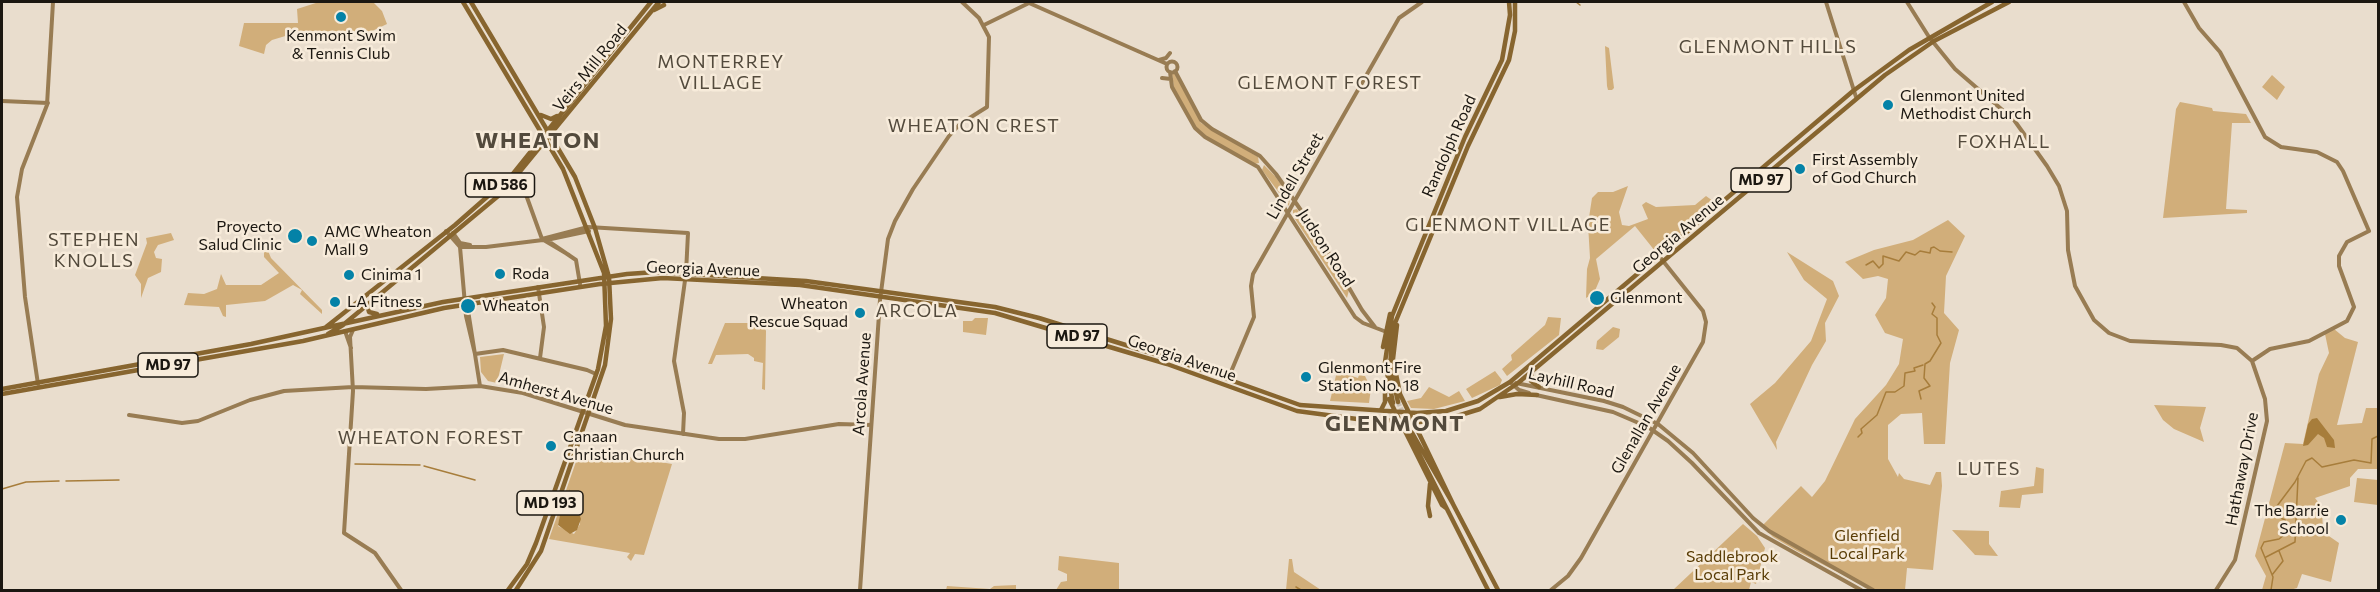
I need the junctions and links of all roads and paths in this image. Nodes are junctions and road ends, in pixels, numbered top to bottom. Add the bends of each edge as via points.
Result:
1 (53, 2) edge
2 (463, 2) edge
3 (471, 2) edge
4 (651, 2) edge
5 (962, 2) edge
6 (1422, 2) edge
7 (1509, 2) edge
8 (1515, 2) edge
9 (1826, 2) edge
10 (1907, 2) edge
11 (1992, 2) edge
12 (2009, 2) edge
13 (2184, 2) edge
14 (661, 3) edge
15 (984, 25) junction
16 (1929, 37) junction
17 (1934, 41) junction
18 (1170, 53) dead end
19 (1159, 60) junction
20 (1167, 64) junction
21 (1172, 71) junction
22 (1162, 78) dead end
23 (1171, 79) junction
24 (1853, 91) junction
25 (1856, 97) junction
26 (2, 101) edge
27 (48, 104) junction
28 (536, 111) junction
29 (560, 115) junction
30 (548, 129) junction
31 (544, 135) junction
32 (552, 136) junction
33 (547, 141) junction
34 (513, 176) junction
35 (1294, 202) junction
36 (1288, 212) junction
37 (595, 228) junction
38 (588, 229) junction
39 (448, 230) junction
40 (452, 236) junction
41 (559, 237) junction
42 (542, 239) junction
43 (460, 247) junction
44 (477, 247) junction
45 (560, 247) junction
46 (569, 255) junction
47 (1659, 256) junction
48 (1665, 262) junction
49 (1412, 263) junction
50 (686, 276) junction
51 (607, 280) junction
52 (806, 281) junction
53 (580, 284) junction
54 (798, 285) junction
55 (811, 287) junction
56 (539, 291) junction
57 (881, 293) junction
58 (1406, 293) junction
59 (467, 301) junction
60 (367, 304) junction
61 (383, 315) junction
62 (355, 322) junction
63 (343, 325) junction
64 (1376, 328) junction
65 (353, 329) junction
66 (322, 330) junction
67 (345, 331) junction
68 (1384, 331) junction
69 (323, 337) junction
70 (351, 349) junction
71 (475, 354) junction
72 (540, 358) junction
73 (2252, 361) junction
74 (1532, 371) junction
75 (596, 374) junction
76 (1228, 380) junction
77 (1514, 384) junction
78 (38, 385) junction
79 (480, 386) junction
80 (353, 387) junction
81 (1385, 387) junction
82 (1539, 387) junction
83 (2, 388) edge
84 (2, 394) edge
85 (1537, 395) junction
86 (1498, 398) junction
87 (1311, 407) junction
88 (1380, 411) junction
89 (1394, 411) junction
90 (586, 412) junction
91 (1408, 412) junction
92 (1310, 414) junction
93 (129, 415) dead end
94 (1398, 421) junction
95 (1413, 422) junction
96 (1425, 422) junction
97 (1658, 424) junction
98 (871, 425) junction
99 (1653, 431) junction
100 (683, 434) junction
101 (1424, 441) junction
102 (1427, 476) junction
103 (552, 498) junction
104 (1453, 504) junction
105 (1446, 508) junction
106 (1430, 516) dead end
107 (548, 529) junction
108 (401, 591) edge
109 (508, 591) edge
110 (516, 591) edge
111 (860, 591) edge
112 (1488, 591) edge
113 (1498, 591) edge
114 (1551, 591) edge
115 (1860, 591) edge
116 (1873, 591) edge
117 (2216, 591) edge

1 - 27 street
2 - 31 main road, MD 193
3 - 28 main road, MD 193
4 - 29 main road, Veirs Mill Road / MD 586
5 - 15 street
6 - 35 street, Lindell Street via 1398,18
7 - 49 main road, Randolph Road via 1502,60 1464,137
8 - 58 main road, Randolph Road via 1509,60
9 - 24 street
10 - 16 street
11 - 16 main road, Georgia Avenue / MD 97
12 - 17 main road, Georgia Avenue / MD 97
13 - 73 street via 2199,28 2220,52 2265,137 2281,147 2317,152 2337,162 2370,231 2347,242 2339,256 2354,307 2347,321 2309,341 2270,349
14 - 32 main road, Veirs Mill Road / MD 586
15 - 19 street via 1029,3
15 - 57 street, Arcola Avenue via 990,51 987,107 949,136 909,196 888,239
16 - 17 street
16 - 24 main road, Georgia Avenue / MD 97
17 - 25 main road, Georgia Avenue / MD 97
17 - 73 street via 1960,75 2014,120 2059,186 2067,211 2068,250 2075,286 2094,320 2122,339 2221,345 2237,348
18 - 19 street
19 - 20 street
20 - 21 street
20 - 21 street via 1175,63
21 - 23 street, Judson Road
21 - 35 street, Judson Road via 1201,120 1263,159
22 - 23 street
23 - 36 street, Judson Road via 1195,128 1258,167
24 - 25 street
24 - 47 main road, Georgia Avenue / MD 97
25 - 48 main road, Georgia Avenue / MD 97
26 - 27 street
27 - 78 street via 22,169 17,197
28 - 29 main road via 549,119
28 - 30 main road, MD 193
29 - 30 main road, Veirs Mill Road / MD 586
30 - 31 main road, Veirs Mill Road / MD 586
30 - 32 main road, MD 193
31 - 33 main road, MD 193
31 - 34 main road, Veirs Mill Road / MD 586
32 - 33 main road, Veirs Mill Road / MD 586
32 - 37 main road, MD 193 via 575,177
33 - 34 main road, Veirs Mill Road / MD 586
33 - 38 main road, MD 193 via 572,186
34 - 39 main road, Veirs Mill Road / MD 586
34 - 40 main road, Veirs Mill Road / MD 586 via 490,204
34 - 42 street
35 - 36 street, Lindell Street
35 - 64 street, Judson Road
36 - 64 street, Judson Road via 1355,317
36 - 76 street, Lindell Street via 1254,274 1254,317
37 - 38 street
37 - 50 street via 688,233
37 - 51 main road, MD 193
38 - 41 street
38 - 42 street via 550,234
38 - 51 main road, MD 193
39 - 40 street
39 - 66 main road, Veirs Mill Road / MD 586
40 - 43 street
40 - 44 street via 460,243
40 - 60 main road, Veirs Mill Road / MD 586
41 - 42 street
41 - 45 street
42 - 44 street
42 - 45 street
42 - 46 street
43 - 44 street
43 - 59 street
45 - 46 street
46 - 53 street via 576,260
47 - 48 street, Glenallan Avenue
47 - 77 main road, Georgia Avenue / MD 97
48 - 74 main road, Georgia Avenue / MD 97
48 - 97 street, Glenallan Avenue via 1703,311 1706,327 1700,350
49 - 58 main road, Randolph Road via 1387,336 1385,369 1395,402 1390,347
49 - 68 main road
50 - 51 main road, Georgia Avenue / MD 97 via 644,272
50 - 52 main road, Georgia Avenue / MD 97
50 - 54 main road, Georgia Avenue / MD 97
50 - 100 street via 674,361 684,412
51 - 53 main road, Georgia Avenue / MD 97
51 - 75 main road, MD 193 via 606,326
51 - 90 main road, MD 193 via 611,319 608,352
52 - 54 main road
52 - 55 main road
52 - 57 main road, Georgia Avenue / MD 97
53 - 56 main road, Georgia Avenue / MD 97
54 - 55 main road, Georgia Avenue / MD 97
55 - 57 main road, Georgia Avenue / MD 97
56 - 59 main road, Georgia Avenue / MD 97
56 - 72 street via 544,327
57 - 76 main road, Georgia Avenue / MD 97 via 1022,313
57 - 92 main road, Georgia Avenue / MD 97 via 1025,320
57 - 98 street, Arcola Avenue
58 - 91 main road via 1396,328 1393,359 1396,383
59 - 61 main road, Georgia Avenue / MD 97
59 - 65 main road, Georgia Avenue / MD 97
59 - 71 street
60 - 61 main road via 370,313
60 - 63 main road, Veirs Mill Road / MD 586
61 - 62 main road, Georgia Avenue / MD 97
62 - 63 main road, Georgia Avenue / MD 97
62 - 67 main road
63 - 66 main road, Georgia Avenue / MD 97
63 - 69 main road, Veirs Mill Road / MD 586
64 - 68 street, Judson Road
65 - 67 main road, Georgia Avenue / MD 97
65 - 70 street
66 - 78 main road, Georgia Avenue / MD 97
67 - 69 main road, Georgia Avenue / MD 97
67 - 70 street
68 - 81 main road
69 - 78 main road, Georgia Avenue / MD 97
70 - 80 street
71 - 72 street via 503,350
71 - 79 street
72 - 75 street
73 - 117 street, Hathaway Drive via 2265,399 2267,421 2235,560
74 - 77 main road, Georgia Avenue / MD 97
74 - 82 main road via 1531,381
75 - 90 main road, MD 193
76 - 87 main road, Georgia Avenue / MD 97
77 - 82 street, Layhill Road
77 - 85 street, Layhill Road
77 - 86 main road, Georgia Avenue / MD 97
77 - 91 main road, Georgia Avenue / MD 97 via 1446,411
78 - 83 main road, Georgia Avenue / MD 97
78 - 84 main road, Georgia Avenue / MD 97
79 - 80 street, Amherst Avenue
79 - 90 street, Amherst Avenue via 523,393
80 - 93 street, Amherst Avenue via 284,391 183,423
80 - 108 street via 344,532 375,553
81 - 88 main road via 1385,402
81 - 89 main road
82 - 97 street, Layhill Road via 1623,407
85 - 86 main road
85 - 99 street, Layhill Road via 1623,415
86 - 96 main road, Georgia Avenue / MD 97 via 1467,414
87 - 88 main road, Georgia Avenue / MD 97
87 - 92 main road
88 - 89 main road, Georgia Avenue / MD 97
89 - 91 main road, Georgia Avenue / MD 97
89 - 94 main road
90 - 100 street, Amherst Avenue via 625,425
90 - 103 main road, MD 193
90 - 107 main road, MD 193
91 - 95 main road
92 - 94 main road, Georgia Avenue / MD 97
94 - 95 main road, Georgia Avenue / MD 97
94 - 102 main road
95 - 96 main road, Georgia Avenue / MD 97
95 - 101 main road
96 - 101 main road
97 - 99 street, Glenallan Avenue
97 - 116 street, Layhill Road via 1693,453 1768,531
98 - 100 street, Amherst Avenue via 839,424 738,440
98 - 111 street, Arcola Avenue
99 - 114 street, Glenallan Avenue via 1576,566
99 - 115 street, Layhill Road via 1692,463 1759,533
101 - 104 main road
102 - 105 main road
102 - 106 main road
103 - 107 main road via 555,502
103 - 109 main road, MD 193 via 527,564
104 - 105 main road via 1409,431
104 - 113 main road
105 - 112 main road
107 - 110 main road, MD 193 via 541,551

